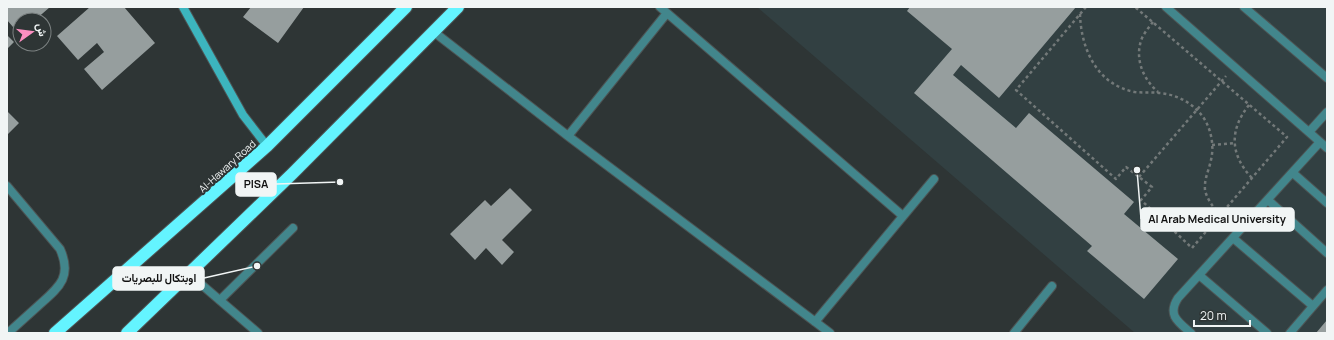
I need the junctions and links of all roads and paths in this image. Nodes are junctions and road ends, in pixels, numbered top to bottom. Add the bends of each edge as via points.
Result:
1 (183, 7) edge
2 (406, 7) edge
3 (458, 7) edge
4 (660, 7) edge
5 (1086, 7) edge
6 (1135, 7) edge
7 (1166, 7) edge
8 (1244, 7) edge
9 (668, 13) junction
10 (1080, 14) junction
11 (1153, 22) junction
12 (434, 32) junction
13 (1234, 66) junction
14 (1327, 78) edge
15 (1221, 81) junction
16 (1159, 93) junction
17 (1249, 105) junction
18 (1197, 109) junction
19 (1327, 112) edge
20 (1309, 132) junction
21 (568, 136) junction
22 (1320, 142) junction
23 (1235, 143) junction
24 (1212, 145) junction
25 (267, 146) junction
26 (1327, 148) edge
27 (1293, 173) junction
28 (1138, 177) junction
29 (1252, 178) junction
30 (934, 180) dead end
31 (7, 186) edge
32 (1268, 200) junction
33 (1327, 203) edge
34 (903, 216) junction
35 (1220, 216) junction
36 (293, 228) dead end
37 (1233, 238) junction
38 (1327, 253) edge
39 (188, 273) junction
40 (1199, 275) junction
41 (1052, 286) dead end
42 (1327, 290) edge
43 (220, 300) junction
44 (1313, 306) junction
45 (815, 322) junction
46 (8, 333) edge
47 (55, 333) edge
48 (126, 333) edge
49 (258, 333) edge
50 (830, 333) edge
51 (1014, 333) edge
52 (1190, 333) edge
53 (1268, 333) edge
54 (1290, 333) edge

1 - 25 main road via 243,114
2 - 25 highway, Al-Hawary Road
3 - 12 highway
4 - 9 street
5 - 10 path
6 - 11 path
7 - 13 street
8 - 14 street
9 - 21 street
9 - 34 street
10 - 16 path via 1082,38 1093,64 1101,73 1121,87 1134,92
10 - 28 path via 1016,90 1116,178 1126,167
11 - 15 path
11 - 16 path via 1143,37 1139,55 1148,81
12 - 21 street
12 - 39 highway via 292,174
13 - 15 path
13 - 20 street
15 - 17 path
15 - 18 path
16 - 18 path via 1183,99
17 - 23 path via 1238,122
17 - 29 path via 1287,138
18 - 24 path via 1208,127
18 - 28 path
19 - 20 street
20 - 22 street
21 - 45 street
22 - 26 street
22 - 27 street
23 - 24 path
23 - 29 path via 1240,162
24 - 35 path via 1212,160 1206,176 1205,189
25 - 47 highway, Al-Hawary Road
27 - 32 street
27 - 33 street
28 - 35 path via 1152,187 1141,200 1192,248
29 - 35 path
30 - 34 street
31 - 46 street via 60,249 65,261 64,275 58,287
32 - 37 street
32 - 38 street
34 - 45 street
36 - 43 street
37 - 40 street
37 - 44 street
39 - 43 street
39 - 48 highway
40 - 52 street via 1178,298 1173,309 1175,319
40 - 53 street
41 - 51 street
42 - 44 street
43 - 49 street
44 - 54 street
45 - 50 street

